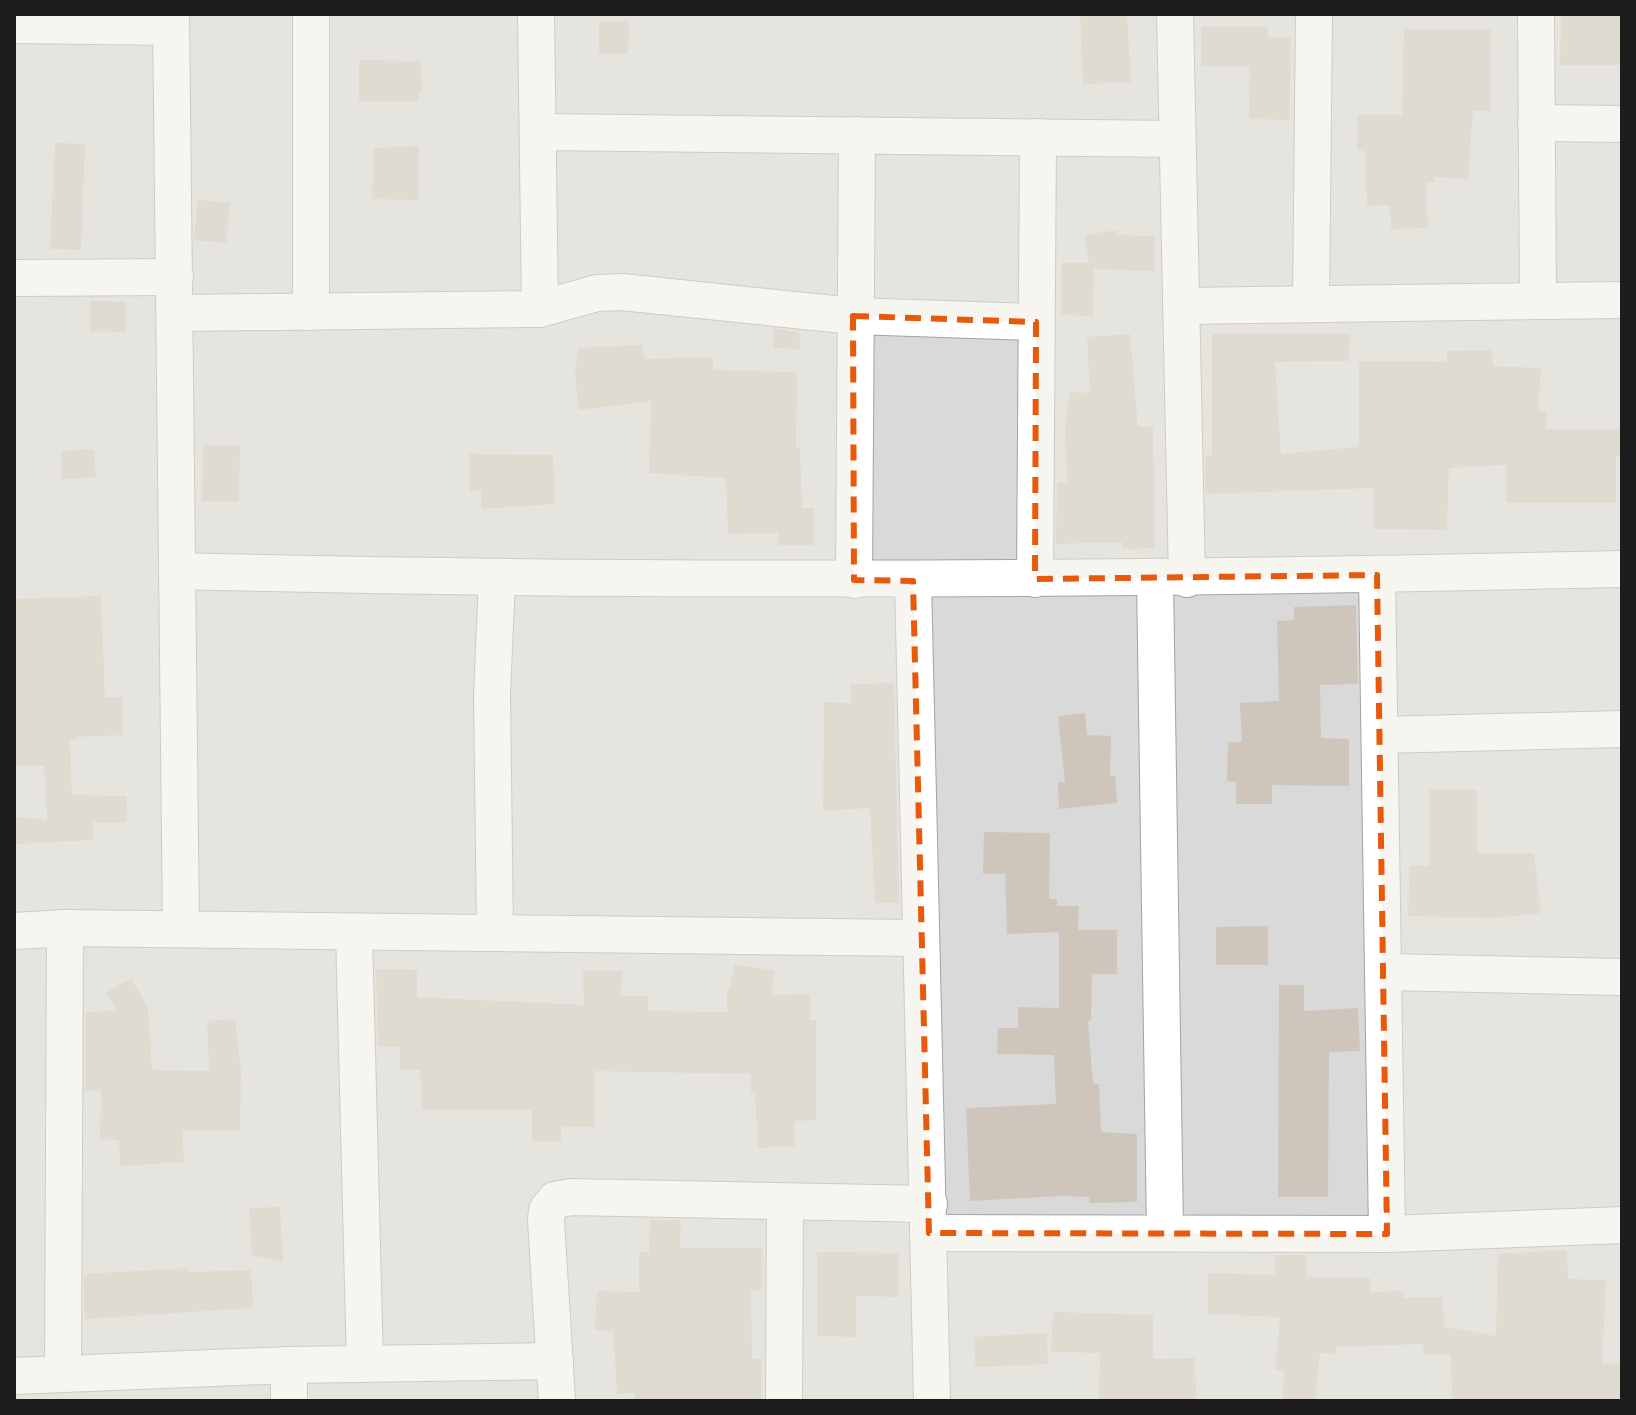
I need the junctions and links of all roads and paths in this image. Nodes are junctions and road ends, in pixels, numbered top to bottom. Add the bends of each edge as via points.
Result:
1 (311, 14) edge
2 (536, 14) edge
3 (1175, 14) edge
4 (1314, 14) edge
5 (1536, 14) edge
6 (171, 21) edge
7 (14, 25) edge
8 (1536, 123) junction
9 (1622, 124) edge
10 (538, 132) junction
11 (857, 135) junction
12 (1038, 137) junction
13 (1177, 139) junction
14 (175, 277) junction
15 (14, 278) edge
16 (1622, 300) edge
17 (1538, 301) junction
18 (1311, 304) junction
19 (1181, 306) junction
20 (540, 309) junction
21 (311, 312) junction
22 (176, 313) junction
23 (853, 316) junction
24 (1036, 322) junction
25 (1622, 569) edge
26 (177, 571) junction
27 (1377, 575) junction
28 (497, 579) junction
29 (1035, 579) junction
30 (1171, 579) junction
31 (854, 580) junction
32 (913, 581) junction
33 (1622, 729) edge
34 (1380, 735) junction
35 (65, 928) junction
36 (181, 929) junction
37 (14, 931) edge
38 (495, 932) junction
39 (354, 933) junction
40 (920, 938) junction
41 (1385, 972) junction
42 (1622, 977) edge
43 (785, 1203) junction
44 (929, 1218) junction
45 (1622, 1225) edge
46 (1165, 1232) junction
47 (1387, 1234) junction
48 (555, 1361) junction
49 (365, 1364) junction
50 (289, 1365) junction
51 (63, 1374) junction
52 (14, 1376) edge
53 (289, 1401) edge
54 (557, 1401) edge
55 (784, 1401) edge
56 (932, 1401) edge

1 - 21 street
2 - 10 street
3 - 13 street
4 - 18 street
5 - 8 street
6 - 7 street
6 - 14 street
8 - 9 street
8 - 17 street
10 - 11 street
10 - 20 street
11 - 12 street
11 - 23 street
12 - 13 street
12 - 24 street
13 - 19 street
14 - 15 street
14 - 22 street
16 - 17 street
17 - 18 street
18 - 19 street
19 - 30 street
20 - 21 street
20 - 23 street via 597,293 622,292
21 - 22 street
22 - 26 street
23 - 24 street
23 - 31 street
24 - 29 street
25 - 27 street
26 - 28 street
26 - 36 street
27 - 30 street
27 - 34 street
28 - 31 street
28 - 38 street via 492,695
29 - 30 street
29 - 32 street
30 - 46 street
31 - 32 street
32 - 40 street
33 - 34 street
34 - 41 street
35 - 36 street
35 - 37 street
35 - 51 street
36 - 39 street
38 - 39 street
38 - 40 street
39 - 49 street
40 - 44 street
41 - 42 street
41 - 47 street
43 - 44 street
43 - 48 street via 555,1200 546,1220
43 - 55 street
44 - 46 street
44 - 56 street
45 - 47 street
46 - 47 street
48 - 49 street
48 - 54 street
49 - 50 street
50 - 51 street
50 - 53 street
51 - 52 street

